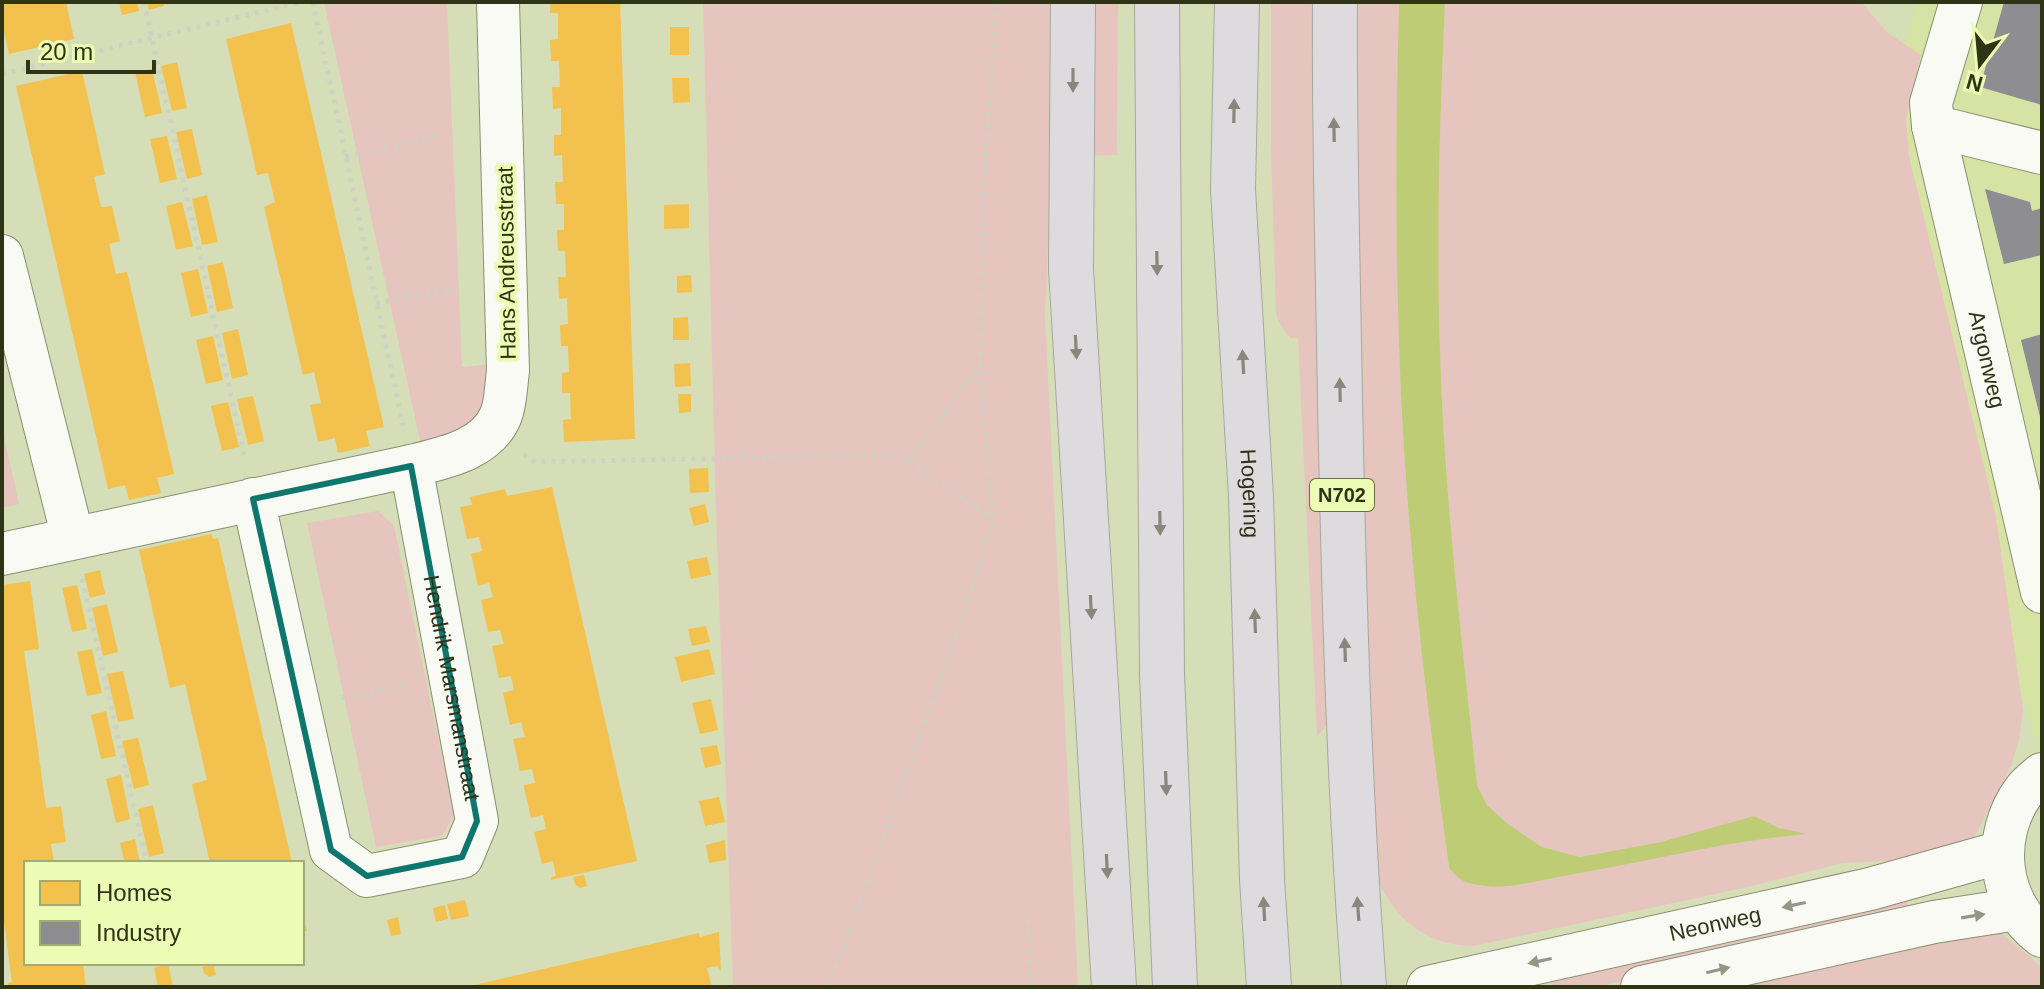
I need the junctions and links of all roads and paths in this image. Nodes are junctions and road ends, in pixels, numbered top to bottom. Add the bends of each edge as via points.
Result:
1 (144, 2) edge
2 (301, 2) edge
3 (313, 2) edge
4 (498, 2) edge
5 (997, 2) edge
6 (1073, 2) edge
7 (1157, 2) edge
8 (1237, 2) edge
9 (1335, 2) edge
10 (1961, 2) edge
11 (152, 38) junction
12 (2, 74) edge
13 (1933, 126) junction
14 (443, 136) dead end
15 (2042, 153) edge
16 (345, 156) junction
17 (2, 256) edge
18 (453, 289) dead end
19 (376, 303) junction
20 (980, 366) junction
21 (490, 433) junction
22 (908, 462) junction
23 (411, 466) junction
24 (253, 499) junction
25 (993, 519) junction
26 (73, 538) junction
27 (2, 554) edge
28 (2042, 592) edge
29 (450, 677) junction
30 (299, 706) junction
31 (2042, 774) edge
32 (2002, 852) junction
33 (147, 861) edge
34 (1028, 920) dead end
35 (2029, 922) edge
36 (829, 987) edge
37 (1031, 987) edge
38 (1114, 987) edge
39 (1175, 987) edge
40 (1269, 987) edge
41 (1364, 987) edge
42 (1428, 987) edge
43 (1642, 987) edge

1 - 11 path
2 - 11 path
3 - 16 path
4 - 21 street, Hans Andreusstraat via 508,371 502,414
5 - 20 path via 985,162
6 -> 38 highway via 1071,269
7 -> 39 highway via 1162,674
40 -> 8 highway, Hogering via 1251,497 1233,189
41 -> 9 highway, N702 via 1344,644
10 - 13 street, Argonweg via 1931,103
11 - 12 path
11 - 24 path
13 - 15 street
13 - 28 street, Argonweg
14 - 16 path
16 - 19 path
17 - 26 street
18 - 19 path
19 - 23 path
20 - 22 path
20 - 25 path
21 - 22 path via 536,462 899,455
21 - 23 street via 458,454
22 - 25 path
23 - 24 street
23 - 29 street, Hendrik Marsmanstraat
24 - 26 street
24 - 30 street, Hendrik Marsmanstraat
25 - 36 path
26 - 27 street
26 - 33 path
29 - 30 path
29 - 30 street, Hendrik Marsmanstraat via 477,821 462,857 367,876 331,850
31 - 32 street via 2024,790 2008,820
32 - 35 street via 2005,881
32 -> 42 street, Neonweg via 1870,889
34 - 37 path
43 -> 35 street, Neonweg via 1934,922

